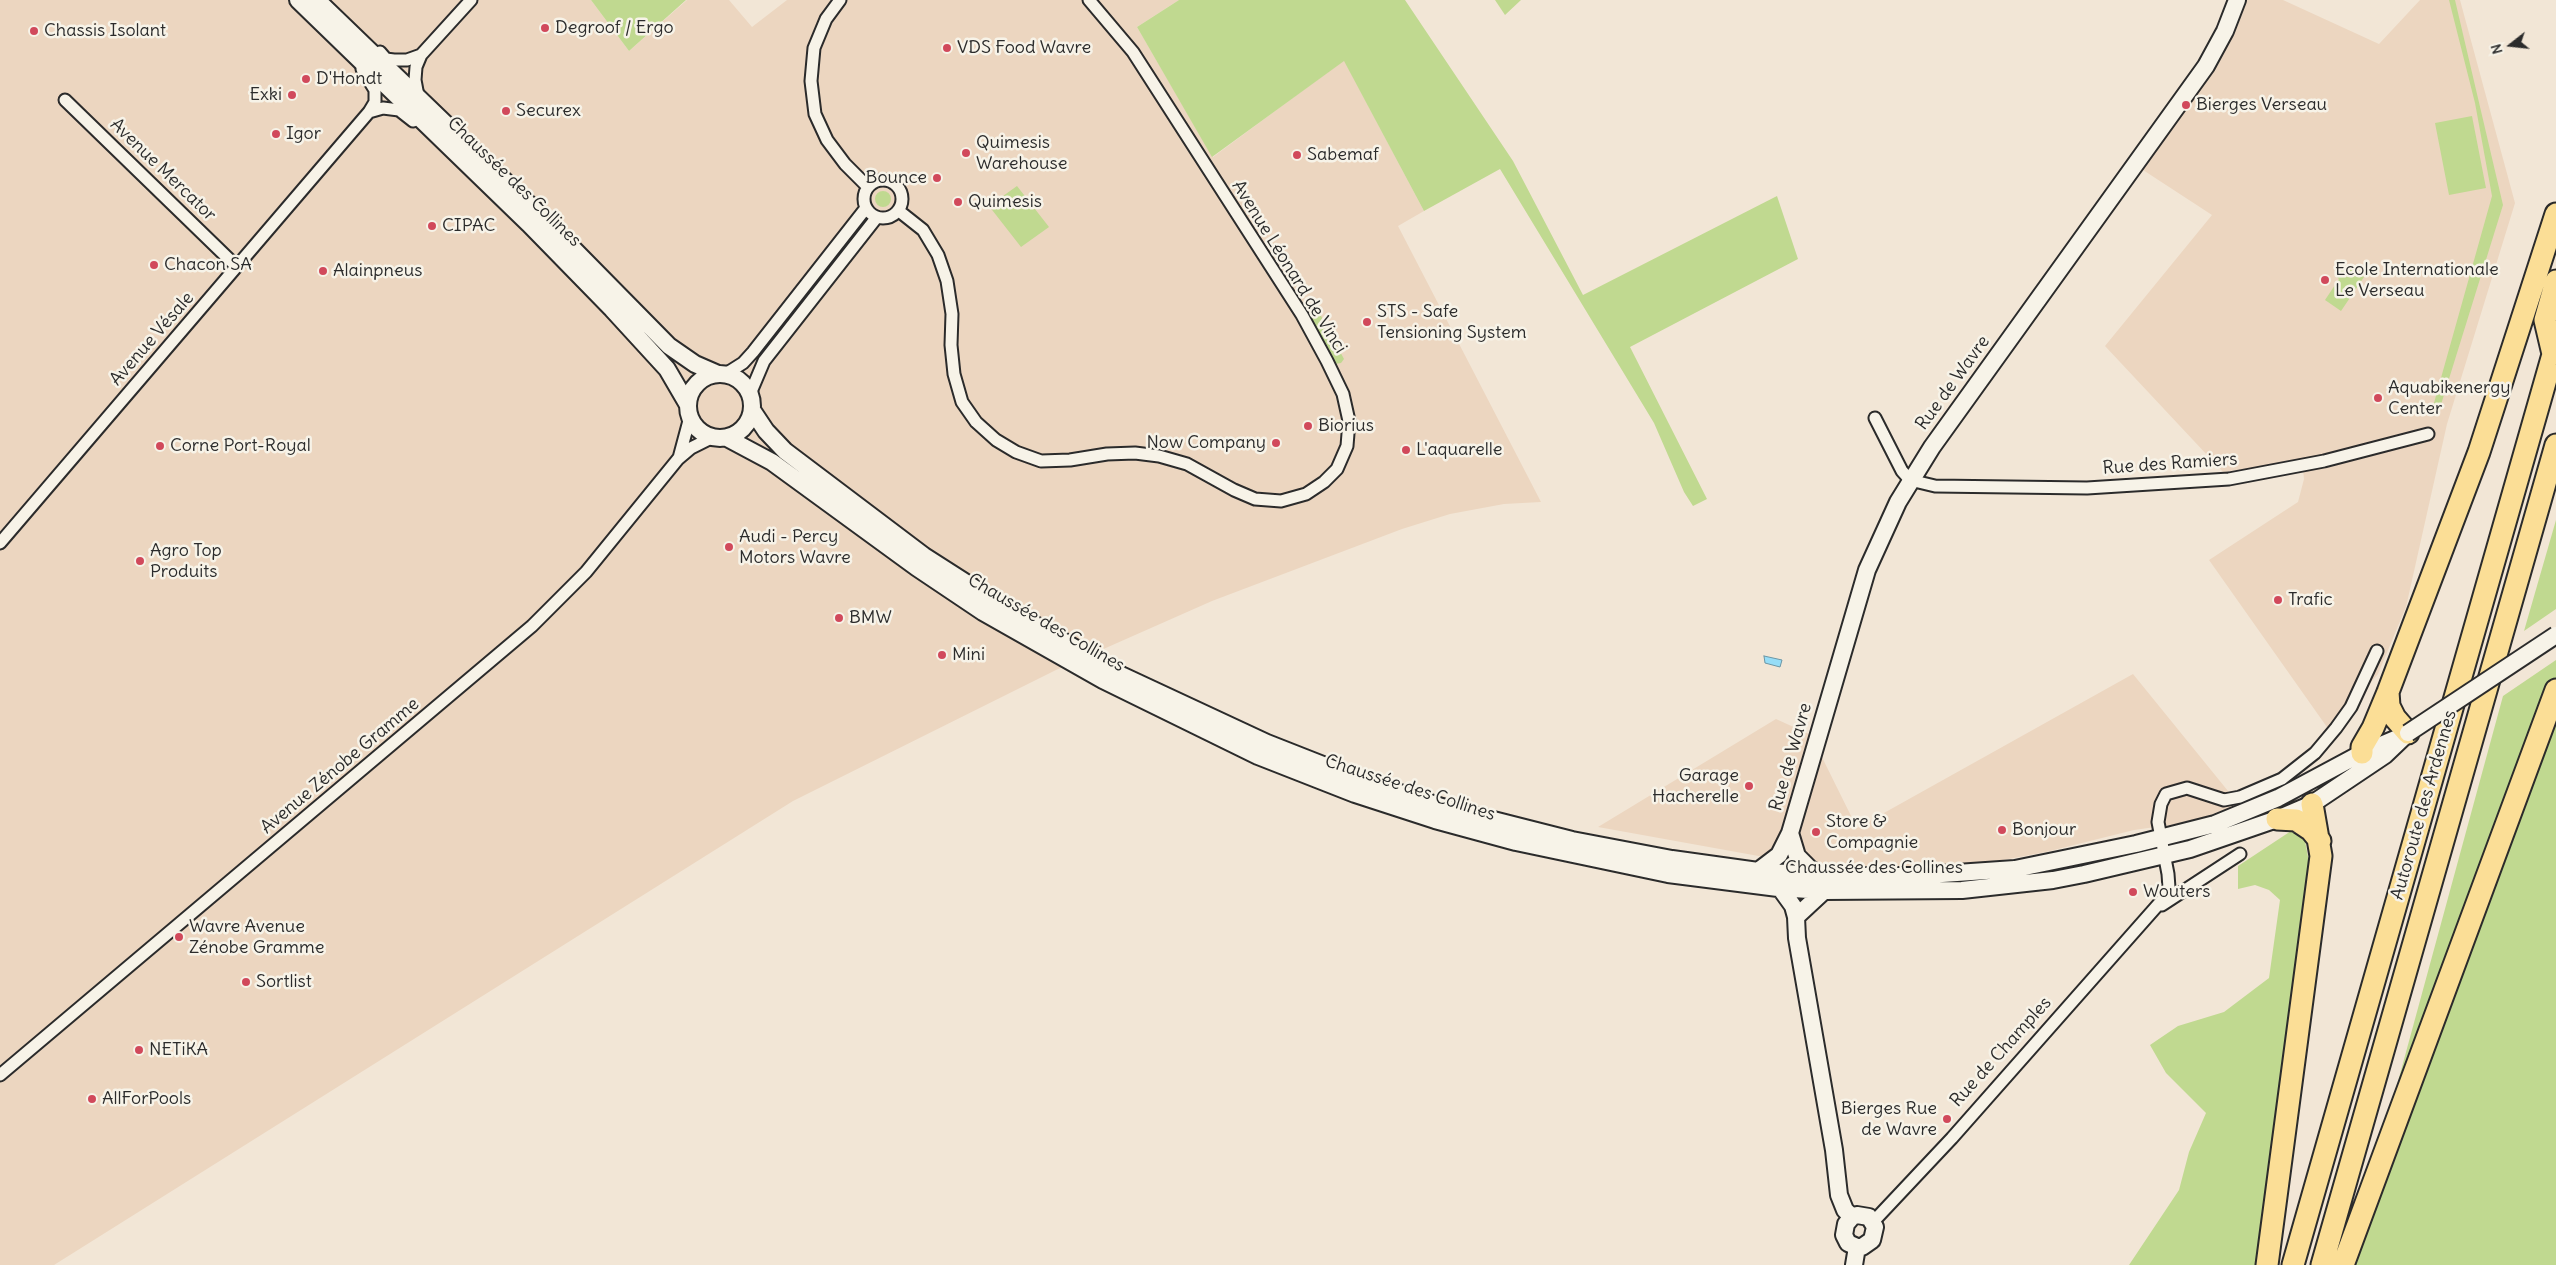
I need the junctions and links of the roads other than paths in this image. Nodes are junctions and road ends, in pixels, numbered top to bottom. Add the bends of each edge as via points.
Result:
1 (298, 0) edge
2 (317, 0) edge
3 (327, 0) edge
4 (471, 0) edge
5 (840, 0) edge
6 (1089, 0) edge
7 (2237, 0) edge
8 (351, 53) junction
9 (421, 55) junction
10 (418, 96) junction
11 (65, 100) dead end
12 (369, 112) junction
13 (868, 187) junction
14 (502, 197) junction
15 (866, 208) junction
16 (899, 211) junction
17 (2556, 214) edge
18 (877, 217) junction
19 (236, 266) junction
20 (2556, 281) edge
21 (2555, 349) edge
22 (721, 374) junction
23 (751, 402) junction
24 (689, 411) junction
25 (1875, 418) dead end
26 (2428, 434) dead end
27 (720, 438) junction
28 (2556, 445) edge
29 (678, 459) junction
30 (1910, 480) junction
31 (0, 543) edge
32 (2556, 635) edge
33 (2377, 651) dead end
34 (2556, 690) edge
35 (2388, 692) junction
36 (2402, 726) junction
37 (2387, 749) junction
38 (2362, 753) junction
39 (2312, 804) junction
40 (2278, 819) junction
41 (1790, 833) junction
42 (2162, 838) junction
43 (2320, 841) junction
44 (2240, 854) dead end
45 (2166, 855) junction
46 (1758, 871) junction
47 (1783, 881) junction
48 (1826, 884) junction
49 (2158, 907) junction
50 (1796, 917) junction
51 (0, 1075) edge
52 (1852, 1217) junction
53 (1873, 1222) junction
54 (1857, 1247) junction
55 (1854, 1265) edge
56 (2267, 1265) edge
57 (2293, 1265) edge
58 (2322, 1265) edge
59 (2343, 1265) edge

1 - 8 main road, Chaussée des Collines
2 - 10 main road, Chaussée des Collines
3 - 9 street via 386,59 407,60
4 - 9 street
5 - 13 street via 826,20 814,48 811,81 815,114 827,140
6 - 16 street, Avenue Léonard de Vinci via 1132,52 1302,315 1333,373 1347,407 1349,421 1347,446 1337,469 1306,494 1281,501 1255,499 1187,464 1158,456 1107,454 1041,461 1016,452 976,422 962,402 953,365 952,314 947,281 938,255 923,230
7 - 30 main road, Rue de Wavre via 2206,66
8 - 12 street via 374,90 375,102
8 - 14 main road, Chaussée des Collines
9 - 10 street via 415,80
10 - 22 main road, Chaussée des Collines via 668,346 695,364
11 - 19 street, Avenue Mercator
12 - 14 street via 384,108 399,110 475,182
12 - 19 street, Avenue Vésale
13 - 15 street via 864,200
13 - 16 street via 882,179 895,184 903,196
14 - 24 main road, Chaussée des Collines via 652,351 667,369
15 - 18 street
15 - 22 street via 753,352 743,363
16 - 18 street via 887,218
17 - 35 highway via 2479,452
18 - 23 street via 764,361
19 - 31 street, Avenue Vésale
20 - 21 highway via 2545,320
21 - 57 highway, Autoroute des Ardennes
22 - 23 main road via 740,381
22 - 24 main road via 709,376 694,387
23 - 27 main road via 744,428
23 - 46 main road, Chaussée des Collines via 766,431 785,451 872,518 991,599 1121,676 1267,743 1361,780 1442,806 1572,840
24 - 27 main road via 703,433
24 - 29 street, Avenue Zénobe Gramme
25 - 30 street via 1890,450
26 - 30 street, Rue des Ramiers via 2324,461 2229,480 2087,488 1935,486
27 - 29 street, Avenue Zénobe Gramme via 691,448
27 - 47 main road, Chaussée des Collines via 772,462 976,607 1103,680 1258,756 1355,794 1516,842 1668,874
28 - 58 highway, Autoroute des Ardennes
29 - 51 street, Avenue Zénobe Gramme via 586,572 532,626
30 - 41 main road, Rue de Wavre via 1886,523 1867,570
32 - 36 main road, bridge
33 - 42 street via 2351,707 2315,753 2282,779 2240,797 2224,800 2187,788 2166,794 2158,812
34 - 59 highway
35 - 36 highway via 2389,706
35 - 38 highway
36 - 37 main road
37 - 38 main road, Chaussée des Collines
37 - 39 main road via 2320,787
38 - 42 main road, Chaussée des Collines via 2263,805 2214,824
39 - 40 main road, Chaussée des Collines
39 - 43 highway
40 - 43 highway via 2296,820
40 - 45 main road, Chaussée des Collines
41 - 46 main road, Rue de Wavre via 1780,855
41 - 48 main road, Rue de Wavre via 1797,856
42 - 45 street, Rue de Champles
42 - 48 main road, Chaussée des Collines via 2006,870
43 - 56 highway via 2321,856
44 - 49 street, Rue de Champles
45 - 48 main road, Chaussée des Collines via 2076,876 1962,890
45 - 49 street, Rue de Champles via 2169,888
46 - 47 main road, Chaussée des Collines
47 - 48 main road, Chaussée des Collines
47 - 50 main road
48 - 50 main road
49 - 53 street, Rue de Champles
50 - 52 main road via 1796,938 1839,1195
52 - 53 main road via 1863,1215
52 - 54 main road via 1846,1224 1844,1235 1848,1243
53 - 54 main road, Rue de Champles via 1872,1240
54 - 55 main road

